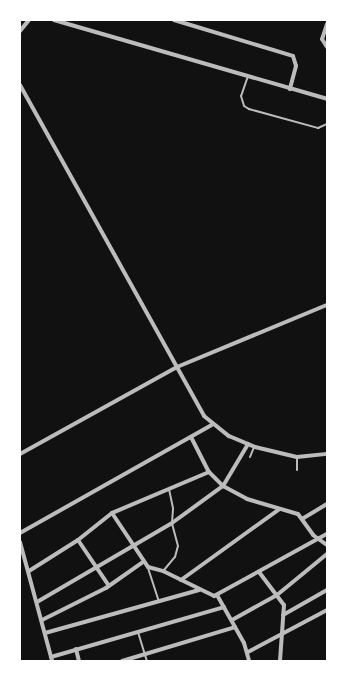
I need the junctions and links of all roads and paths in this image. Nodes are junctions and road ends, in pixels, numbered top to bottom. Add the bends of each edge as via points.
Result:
1 (29, 20) edge
2 (54, 20) edge
3 (174, 20) edge
4 (327, 24) edge
5 (20, 31) edge
6 (327, 47) edge
7 (248, 76) junction
8 (20, 85) edge
9 (290, 89) junction
10 (327, 99) edge
11 (327, 124) edge
12 (327, 305) edge
13 (177, 367) junction
14 (212, 425) junction
15 (191, 437) junction
16 (248, 444) junction
17 (255, 447) junction
18 (20, 454) edge
19 (327, 454) edge
20 (250, 457) dead end
21 (297, 457) junction
22 (297, 470) dead end
23 (208, 472) junction
24 (223, 486) junction
25 (169, 488) junction
26 (327, 504) edge
27 (278, 510) junction
28 (112, 513) junction
29 (302, 519) junction
30 (172, 523) junction
31 (20, 533) edge
32 (327, 534) edge
33 (318, 539) junction
34 (78, 540) junction
35 (20, 542) edge
36 (134, 545) junction
37 (327, 545) edge
38 (327, 554) edge
39 (143, 562) junction
40 (148, 567) junction
41 (97, 568) junction
42 (29, 571) junction
43 (163, 571) junction
44 (259, 572) junction
45 (181, 580) junction
46 (109, 586) junction
47 (199, 590) junction
48 (327, 590) edge
49 (217, 595) junction
50 (277, 595) junction
51 (159, 601) junction
52 (37, 602) junction
53 (224, 607) junction
54 (327, 610) edge
55 (283, 615) junction
56 (42, 620) junction
57 (232, 620) junction
58 (235, 627) junction
59 (138, 632) junction
60 (45, 633) junction
61 (281, 633) junction
62 (76, 649) junction
63 (248, 652) junction
64 (145, 654) junction
65 (51, 659) edge
66 (79, 661) edge
67 (122, 661) edge
68 (147, 661) edge
69 (250, 661) edge
70 (280, 661) edge

1 - 5 street
2 - 7 street
3 - 9 street via 293,56 296,66
4 - 6 street via 322,39
7 - 9 street
7 - 11 lane via 241,96 244,106 318,128
8 - 13 street
9 - 10 street
12 - 13 street
13 - 14 street via 198,409
13 - 18 street
14 - 15 street
14 - 16 street
15 - 23 street
15 - 31 street
16 - 17 street
16 - 24 street
17 - 20 lane
17 - 21 street
19 - 21 street
21 - 22 lane
23 - 24 street
23 - 25 street
24 - 27 street
24 - 30 street
25 - 28 street
25 - 30 lane via 173,508
26 - 29 street
27 - 29 street via 294,513
27 - 45 street
28 - 34 street
28 - 36 street
29 - 33 street
30 - 36 street
30 - 43 lane via 178,551 171,564
32 - 33 street
33 - 37 street
33 - 44 street
34 - 41 street
34 - 42 street
35 - 42 street
36 - 39 street
36 - 41 street
38 - 50 street
39 - 40 street
39 - 46 street
40 - 43 street
40 - 51 lane
41 - 46 street
41 - 52 street
42 - 52 street
43 - 45 street
44 - 49 street
44 - 50 street
45 - 47 street
46 - 56 street
47 - 49 street via 210,596
47 - 51 street
48 - 55 street
49 - 53 street
50 - 55 street via 284,605
50 - 57 street
51 - 60 street
52 - 56 street
53 - 57 street
53 - 59 street
54 - 61 street
55 - 61 street
56 - 60 street
57 - 58 street
58 - 63 street
58 - 64 street
59 - 62 street
59 - 64 lane
60 - 65 street
61 - 63 street
61 - 70 street
62 - 65 street
62 - 66 street
63 - 69 street
64 - 67 street
64 - 68 lane

